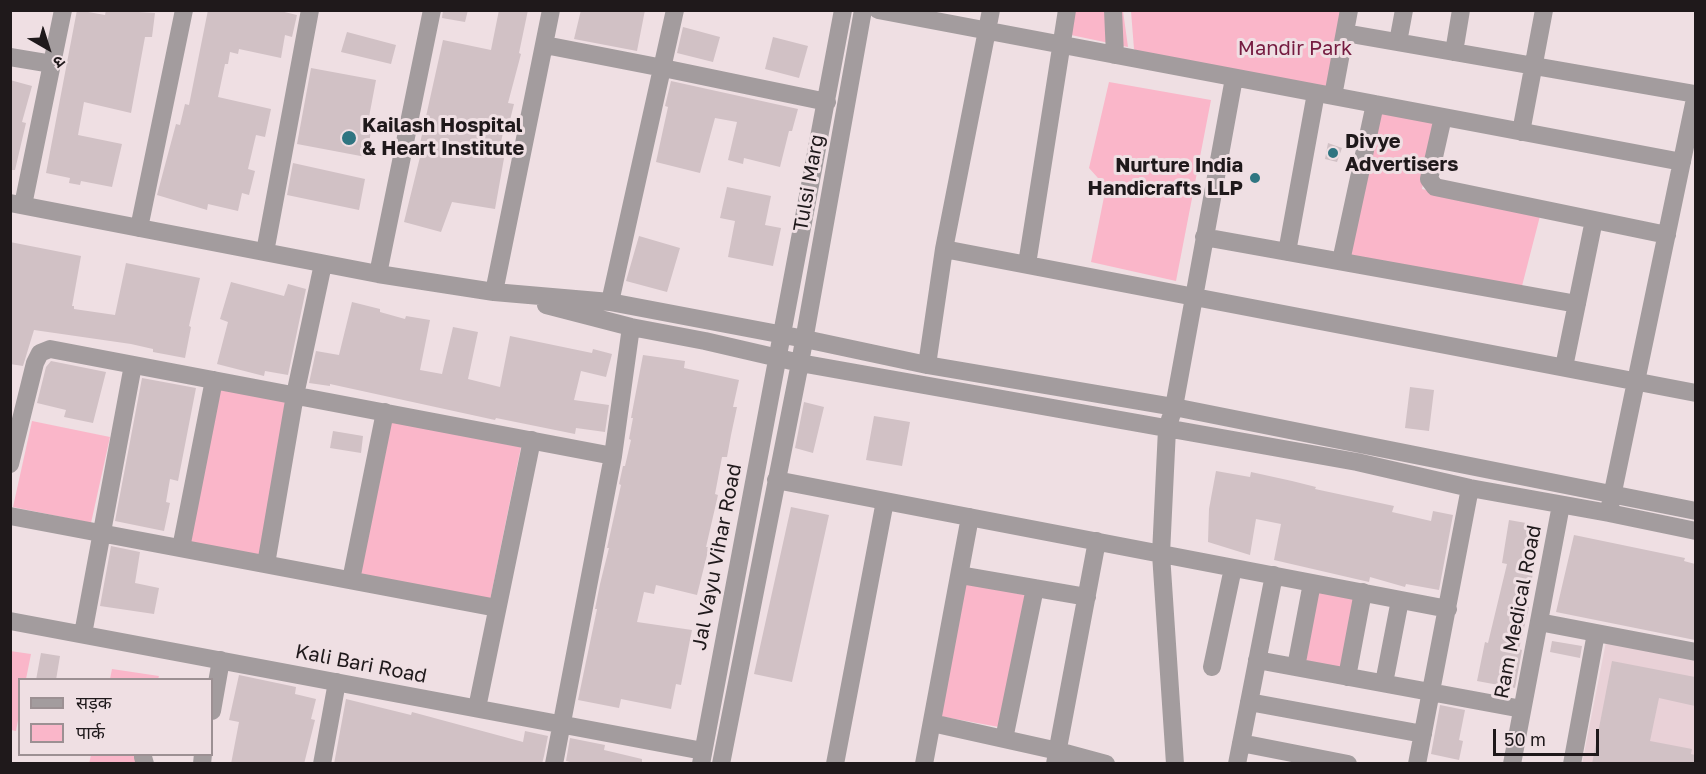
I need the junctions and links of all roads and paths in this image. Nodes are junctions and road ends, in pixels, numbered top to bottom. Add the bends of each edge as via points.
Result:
1 (63, 10) edge
2 (184, 10) edge
3 (310, 10) edge
4 (432, 10) edge
5 (551, 10) edge
6 (675, 10) edge
7 (843, 10) edge
8 (863, 10) edge
9 (878, 10) edge
10 (991, 10) edge
11 (1067, 10) edge
12 (1113, 10) edge
13 (1349, 10) edge
14 (1404, 10) edge
15 (1461, 10) edge
16 (1544, 10) edge
17 (986, 31) junction
18 (1345, 33) junction
19 (1398, 42) junction
20 (545, 45) junction
21 (1062, 45) junction
22 (1454, 52) junction
23 (1115, 56) junction
24 (10, 57) edge
25 (52, 64) junction
26 (1534, 66) junction
27 (663, 68) junction
28 (1234, 78) junction
29 (1695, 94) edge
30 (1324, 95) junction
31 (826, 102) junction
32 (1375, 104) junction
33 (1443, 117) junction
34 (1521, 132) junction
35 (1682, 162) junction
36 (17, 204) edge
37 (1594, 219) junction
38 (139, 228) junction
39 (1667, 235) junction
40 (1204, 237) junction
41 (944, 249) junction
42 (265, 252) junction
43 (1287, 252) junction
44 (1341, 261) junction
45 (323, 264) junction
46 (1027, 264) junction
47 (378, 274) junction
48 (494, 292) junction
49 (1193, 296) junction
50 (610, 302) junction
51 (1577, 304) junction
52 (710, 321) junction
53 (631, 327) junction
54 (781, 334) junction
55 (805, 339) junction
56 (705, 341) junction
57 (777, 358) junction
58 (800, 363) junction
59 (133, 364) junction
60 (927, 365) junction
61 (1564, 368) junction
62 (214, 380) junction
63 (1637, 381) junction
64 (1695, 393) edge
65 (295, 395) junction
66 (1174, 407) junction
67 (385, 412) junction
68 (1167, 429) junction
69 (532, 440) junction
70 (613, 456) junction
71 (10, 464) edge
72 (776, 480) junction
73 (1470, 488) junction
74 (885, 501) junction
75 (1611, 504) junction
76 (1561, 505) junction
77 (1695, 511) edge
78 (10, 516) edge
79 (970, 518) junction
80 (1695, 531) edge
81 (102, 533) junction
82 (1097, 542) junction
83 (181, 548) junction
84 (1161, 554) junction
85 (266, 564) junction
86 (1233, 568) junction
87 (960, 575) junction
88 (1274, 575) junction
89 (351, 580) junction
90 (1312, 583) junction
91 (1035, 588) junction
92 (1363, 592) junction
93 (1086, 597) junction
94 (1400, 600) junction
95 (498, 608) junction
96 (1448, 609) junction
97 (10, 621) edge
98 (1539, 622) junction
99 (1596, 633) junction
100 (83, 634) junction
101 (1695, 652) edge
102 (221, 660) junction
103 (1257, 660) junction
104 (1212, 667) dead end
105 (1296, 668) junction
106 (1347, 677) junction
107 (337, 682) junction
108 (1383, 683) junction
109 (1432, 692) junction
110 (1249, 702) junction
111 (213, 705) edge
112 (477, 708) junction
113 (1522, 709) junction
114 (932, 723) junction
115 (561, 725) junction
116 (1423, 734) junction
117 (1004, 739) junction
118 (1241, 743) junction
119 (702, 757) edge
120 (1057, 757) edge
121 (1328, 762) edge
122 (322, 764) edge
123 (554, 764) edge
124 (721, 764) edge
125 (835, 764) edge
126 (924, 764) edge
127 (1106, 764) edge
128 (1176, 764) edge
129 (1237, 764) edge
130 (1348, 764) edge
131 (1418, 764) edge
132 (1512, 764) edge
133 (1572, 764) edge

1 - 25 street
2 - 38 street
3 - 42 street
4 - 47 street
5 - 20 street
6 - 27 street
7 - 31 street, Tulsi Marg
8 - 55 street, Tulsi Marg
9 - 17 street
10 - 17 street
11 - 21 street
12 - 23 street
13 - 18 street
14 - 19 street
15 - 22 street
16 - 26 street
17 - 21 street
17 - 41 street
18 - 19 street
18 - 30 street
19 - 22 street
20 - 27 street
20 - 48 street
21 - 23 street
21 - 46 street
22 - 26 street
23 - 28 street
24 - 25 street
25 - 36 street
26 - 29 street
26 - 34 street
27 - 31 street
27 - 50 street
28 - 30 street
28 - 40 street
29 - 35 street
30 - 32 street
30 - 43 street
31 - 54 street, Tulsi Marg
32 - 33 street
32 - 44 street
33 - 34 street
33 - 37 street via 1430,179 1435,187
34 - 35 street
35 - 39 street
36 - 38 street
37 - 39 street
37 - 51 street
38 - 42 street
39 - 63 street
40 - 43 street
40 - 49 street
41 - 46 street
41 - 60 street
42 - 45 street
43 - 44 street
44 - 51 street
45 - 47 street
45 - 65 street
46 - 49 street
47 - 48 street
48 - 50 street
48 - 53 street
49 - 61 street
49 - 66 street
50 - 52 street
51 - 61 street
52 - 54 street
52 - 56 street
53 - 56 street
53 - 70 street
54 - 55 street
54 - 57 street, Tulsi Marg
55 - 58 street, Tulsi Marg
55 - 60 street
56 - 57 street
57 - 58 street
57 - 119 street, Jal Vayu Vihar Road
58 - 68 street
58 - 72 street
59 - 62 street
59 - 71 street via 50,349 40,353
59 - 81 street
60 - 66 street
61 - 63 street
62 - 65 street
62 - 83 street
63 - 64 street
63 - 75 street
65 - 67 street
65 - 85 street
66 - 68 street
66 - 75 street
67 - 69 street
67 - 89 street
68 - 73 street via 1356,462
68 - 84 street
69 - 70 street
69 - 95 street
70 - 115 street
72 - 74 street
72 - 124 street
73 - 76 street
73 - 96 street
74 - 79 street
74 - 125 street
75 - 76 street
75 - 77 street
75 - 80 street
76 - 98 street, Ram Medical Road
78 - 81 street
79 - 82 street
79 - 87 street
81 - 83 street
81 - 100 street
82 - 84 street
82 - 93 street
83 - 85 street
84 - 86 street
84 - 128 street
85 - 89 street
86 - 88 street
86 - 104 street
87 - 91 street
87 - 114 street
88 - 90 street
88 - 103 street
89 - 95 street
90 - 92 street
90 - 105 street
91 - 93 street
91 - 117 street
92 - 94 street
92 - 106 street
93 - 120 street
94 - 96 street
94 - 108 street
95 - 112 street
96 - 109 street
97 - 100 street, Kali Bari Road
98 - 99 street
98 - 113 street, Ram Medical Road
99 - 101 street
99 - 133 street
100 - 102 street, Kali Bari Road
102 - 107 street, Kali Bari Road
102 - 111 street
103 - 105 street
103 - 110 street
105 - 106 street
106 - 108 street
107 - 112 street, Kali Bari Road
107 - 122 street
108 - 109 street
109 - 113 street
109 - 116 street
110 - 116 street
110 - 118 street
112 - 115 street, Kali Bari Road
113 - 132 street, Ram Medical Road
114 - 117 street
114 - 126 street
115 - 119 street, Kali Bari Road
115 - 123 street
116 - 131 street
117 - 120 street
118 - 121 street
118 - 129 street
120 - 127 street
121 - 130 street

